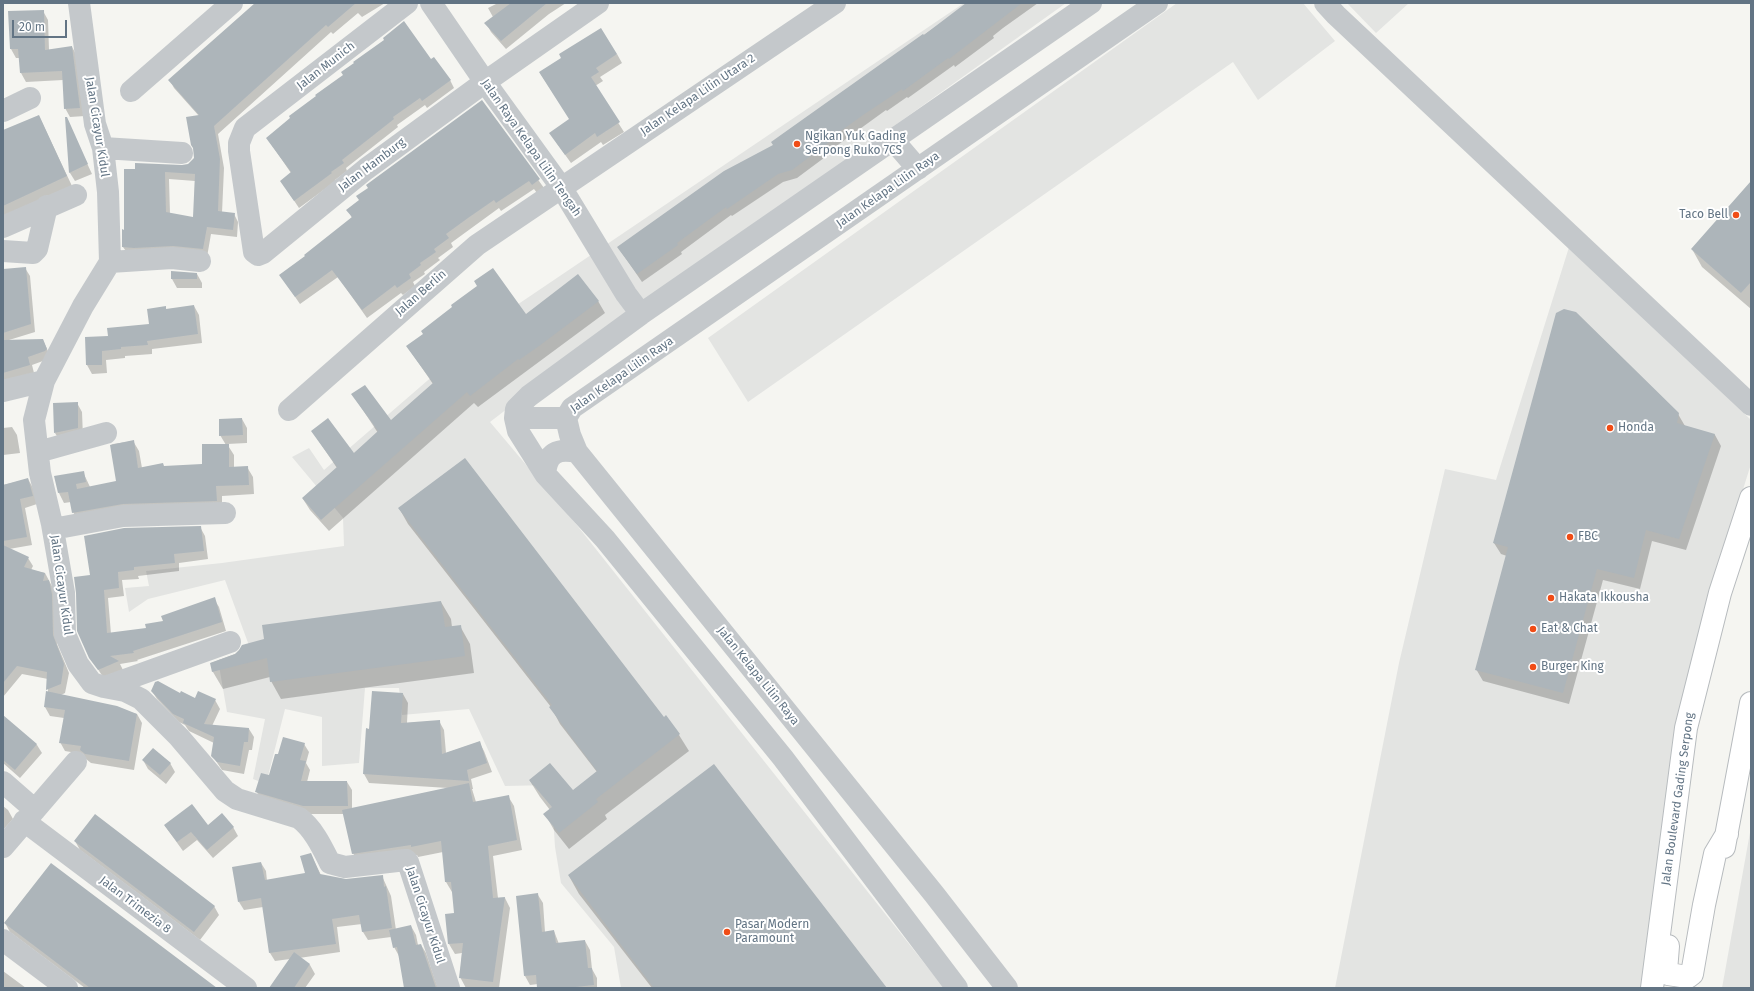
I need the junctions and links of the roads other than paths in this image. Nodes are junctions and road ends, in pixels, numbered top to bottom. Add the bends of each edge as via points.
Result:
1 (79, 3) edge
2 (232, 3) edge
3 (407, 3) edge
4 (431, 3) edge
5 (598, 3) edge
6 (835, 3) edge
7 (1091, 3) edge
8 (1157, 3) edge
9 (1325, 3) edge
10 (485, 82) junction
11 (131, 91) dead end
12 (30, 98) dead end
13 (3, 111) edge
14 (893, 140) junction
15 (103, 148) junction
16 (182, 153) dead end
17 (918, 169) junction
18 (561, 187) junction
19 (76, 195) dead end
20 (47, 206) junction
21 (3, 226) edge
22 (3, 251) edge
23 (263, 253) joint
24 (200, 261) dead end
25 (110, 262) junction
26 (641, 314) junction
27 (44, 382) junction
28 (3, 390) edge
29 (1751, 405) edge
30 (289, 410) dead end
31 (515, 418) junction
32 (566, 418) junction
33 (106, 434) dead end
34 (38, 452) junction
35 (577, 452) junction
36 (545, 474) junction
37 (1751, 498) edge
38 (225, 513) dead end
39 (53, 529) junction
40 (230, 642) dead end
41 (104, 687) junction
42 (1751, 703) edge
43 (76, 762) dead end
44 (3, 782) edge
45 (30, 816) junction
46 (1727, 834) junction
47 (1672, 837) junction
48 (3, 846) edge
49 (3, 940) edge
50 (67, 988) edge
51 (246, 988) edge
52 (449, 988) edge
53 (957, 988) edge
54 (1007, 988) edge
55 (1652, 988) edge
56 (1667, 988) edge
57 (1683, 988) edge
58 (1699, 988) edge

1 - 15 street, Jalan Cicayur Kidul via 95,124
2 - 11 street
3 - 23 street, Jalan Munich via 245,128 239,143 239,151 254,252 258,255
4 - 10 street, Jalan Raya Kelapa Lilin Tengah
5 - 10 street, Jalan Hamburg
6 - 18 street, Jalan Kelapa Lilin Utara 2
7 - 14 street
8 - 17 street, Jalan Kelapa Lilin Raya
9 - 29 street
10 - 18 street, Jalan Raya Kelapa Lilin Tengah
10 - 23 street, Jalan Hamburg via 366,169
12 - 13 street
14 - 17 street
14 - 26 street
15 - 16 street
15 - 25 street, Jalan Cicayur Kidul via 108,192
17 - 32 street, Jalan Kelapa Lilin Raya via 572,408
18 - 26 street, Jalan Raya Kelapa Lilin Tengah via 626,294
18 - 30 street, Jalan Berlin via 476,245
19 - 20 street
20 - 21 street
20 - 22 street via 37,249 26,254
24 - 25 street via 172,258
25 - 27 street, Jalan Cicayur Kidul via 83,306
26 - 31 street via 529,396 516,409
27 - 28 street
27 - 34 street, Jalan Cicayur Kidul via 34,420
31 - 32 street
31 - 36 street via 518,431
32 - 35 street, Jalan Kelapa Lilin Raya
33 - 34 street
34 - 39 street, Jalan Cicayur Kidul via 40,473
35 - 36 street via 556,452 546,465
35 - 54 street, Jalan Kelapa Lilin Raya
36 - 53 street via 605,539 783,758
37 - 47 main road, Jalan Boulevard Gading Serpong via 1720,593 1686,728
38 - 39 street via 123,516
39 - 41 street, Jalan Cicayur Kidul via 64,593 65,634 78,664 92,683
40 - 41 street
41 - 52 street, Jalan Cicayur Kidul via 125,691 140,699 179,737 225,791 237,799 299,818 330,863 345,867 406,860
42 - 46 main road
43 - 45 street
44 - 45 street, Jalan Trimezia 8
45 - 48 street
45 - 51 street, Jalan Trimezia 8
46 - 47 main road via 1715,854 1692,974 1688,977 1671,975 1666,971 1676,858
46 - 58 main road
47 - 55 main road, Jalan Boulevard Gading Serpong
49 - 50 street
56 - 57 main road

